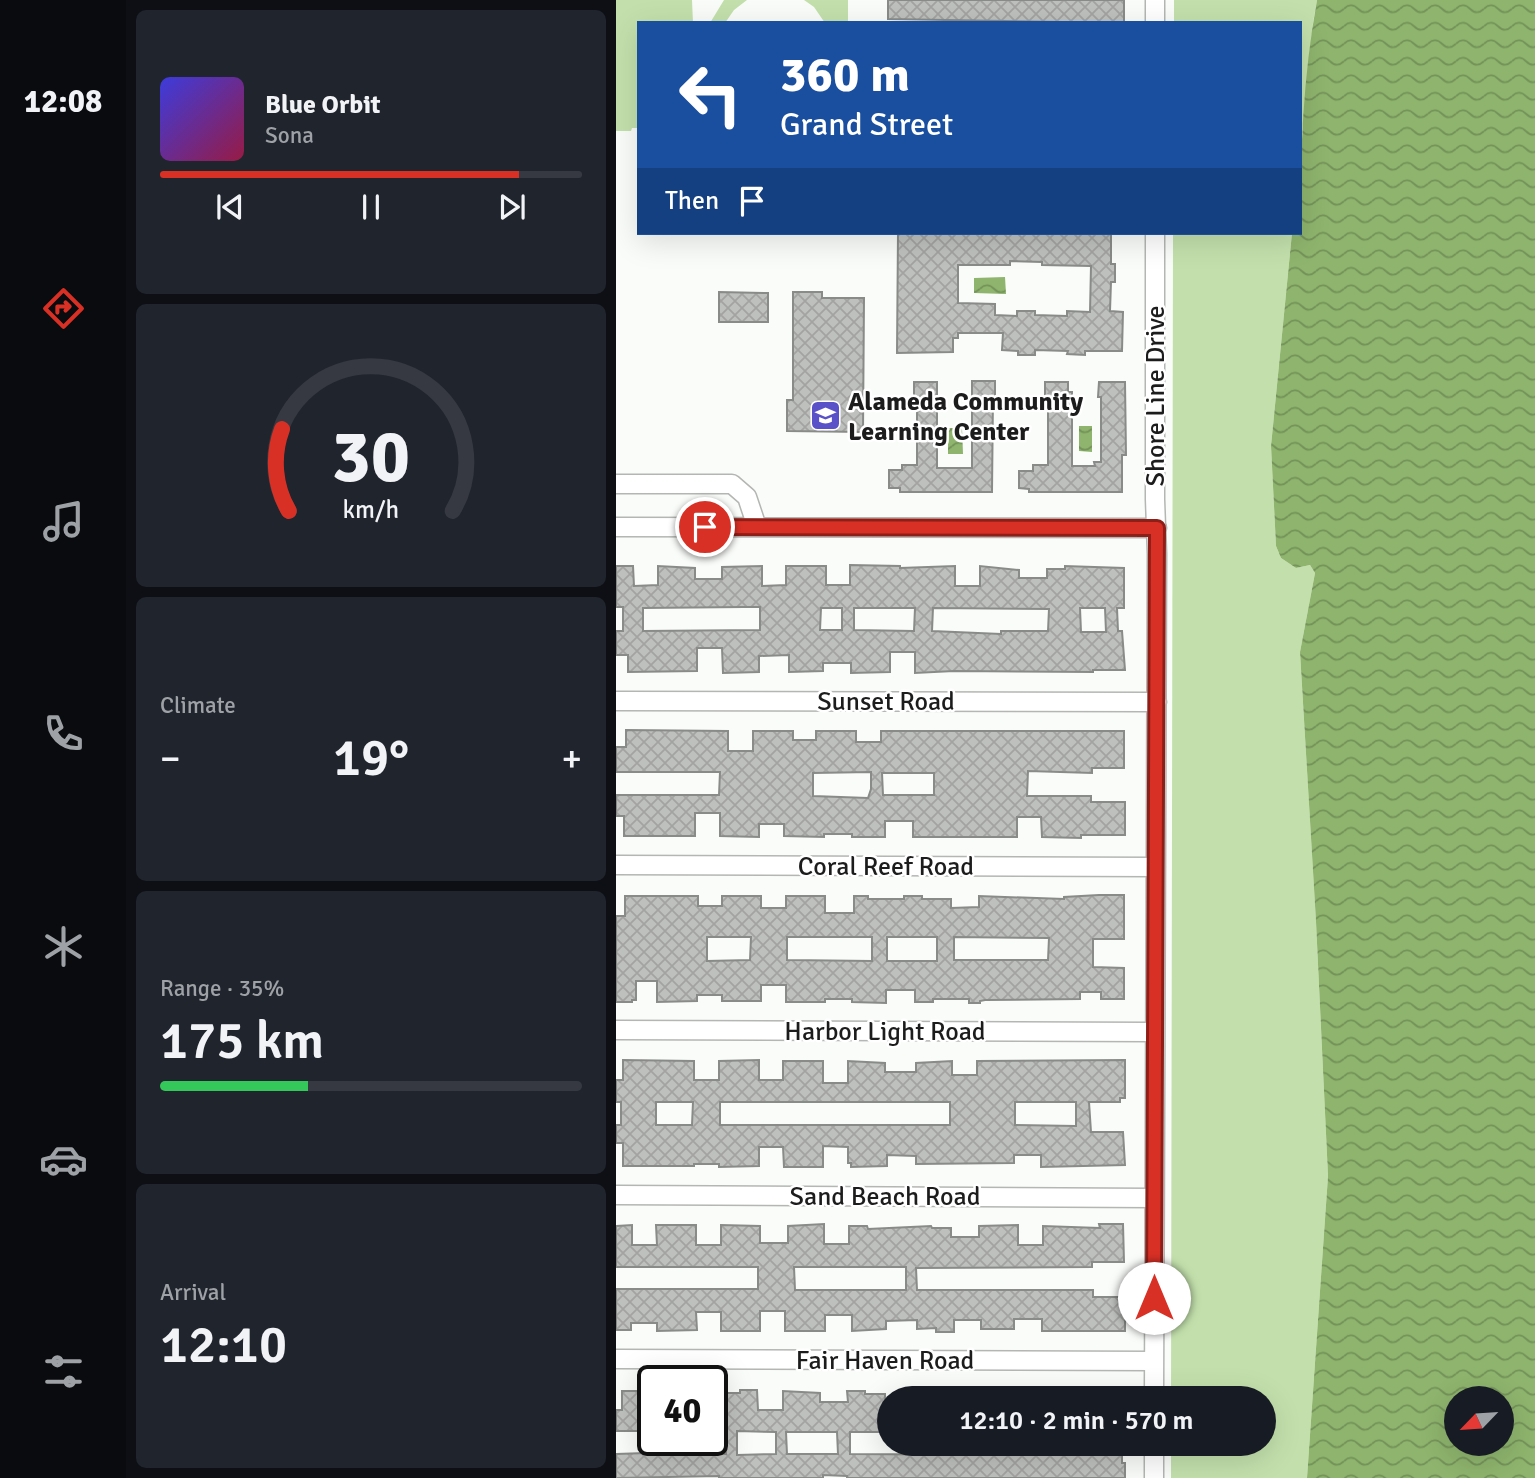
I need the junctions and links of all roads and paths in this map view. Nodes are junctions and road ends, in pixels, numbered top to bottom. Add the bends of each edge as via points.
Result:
1 (1155, 0) edge
2 (1155, 21) edge
3 (1155, 235) edge
4 (616, 484) edge
5 (616, 527) edge
6 (757, 527) junction
7 (1157, 528) junction
8 (616, 701) edge
9 (1157, 702) junction
10 (616, 865) edge
11 (1156, 867) junction
12 (616, 1030) edge
13 (1154, 1032) junction
14 (616, 1195) edge
15 (1154, 1198) junction
16 (616, 1359) edge
17 (1154, 1361) junction
18 (1154, 1386) edge
19 (1154, 1456) edge
20 (1154, 1478) edge

1 - 2 street
3 - 7 street, Shore Line Drive
4 - 6 street via 732,484 747,497
5 - 6 street
6 - 7 street
7 - 9 street, Shore Line Drive
8 - 9 street, Sunset Road
9 - 11 street, Shore Line Drive
10 - 11 street, Coral Reef Road
11 - 13 street, Shore Line Drive
12 - 13 street, Harbor Light Road
13 - 15 street, Shore Line Drive
14 - 15 street, Sand Beach Road
15 - 17 street, Shore Line Drive
16 - 17 street, Fair Haven Road
17 - 18 street, Shore Line Drive
19 - 20 street

